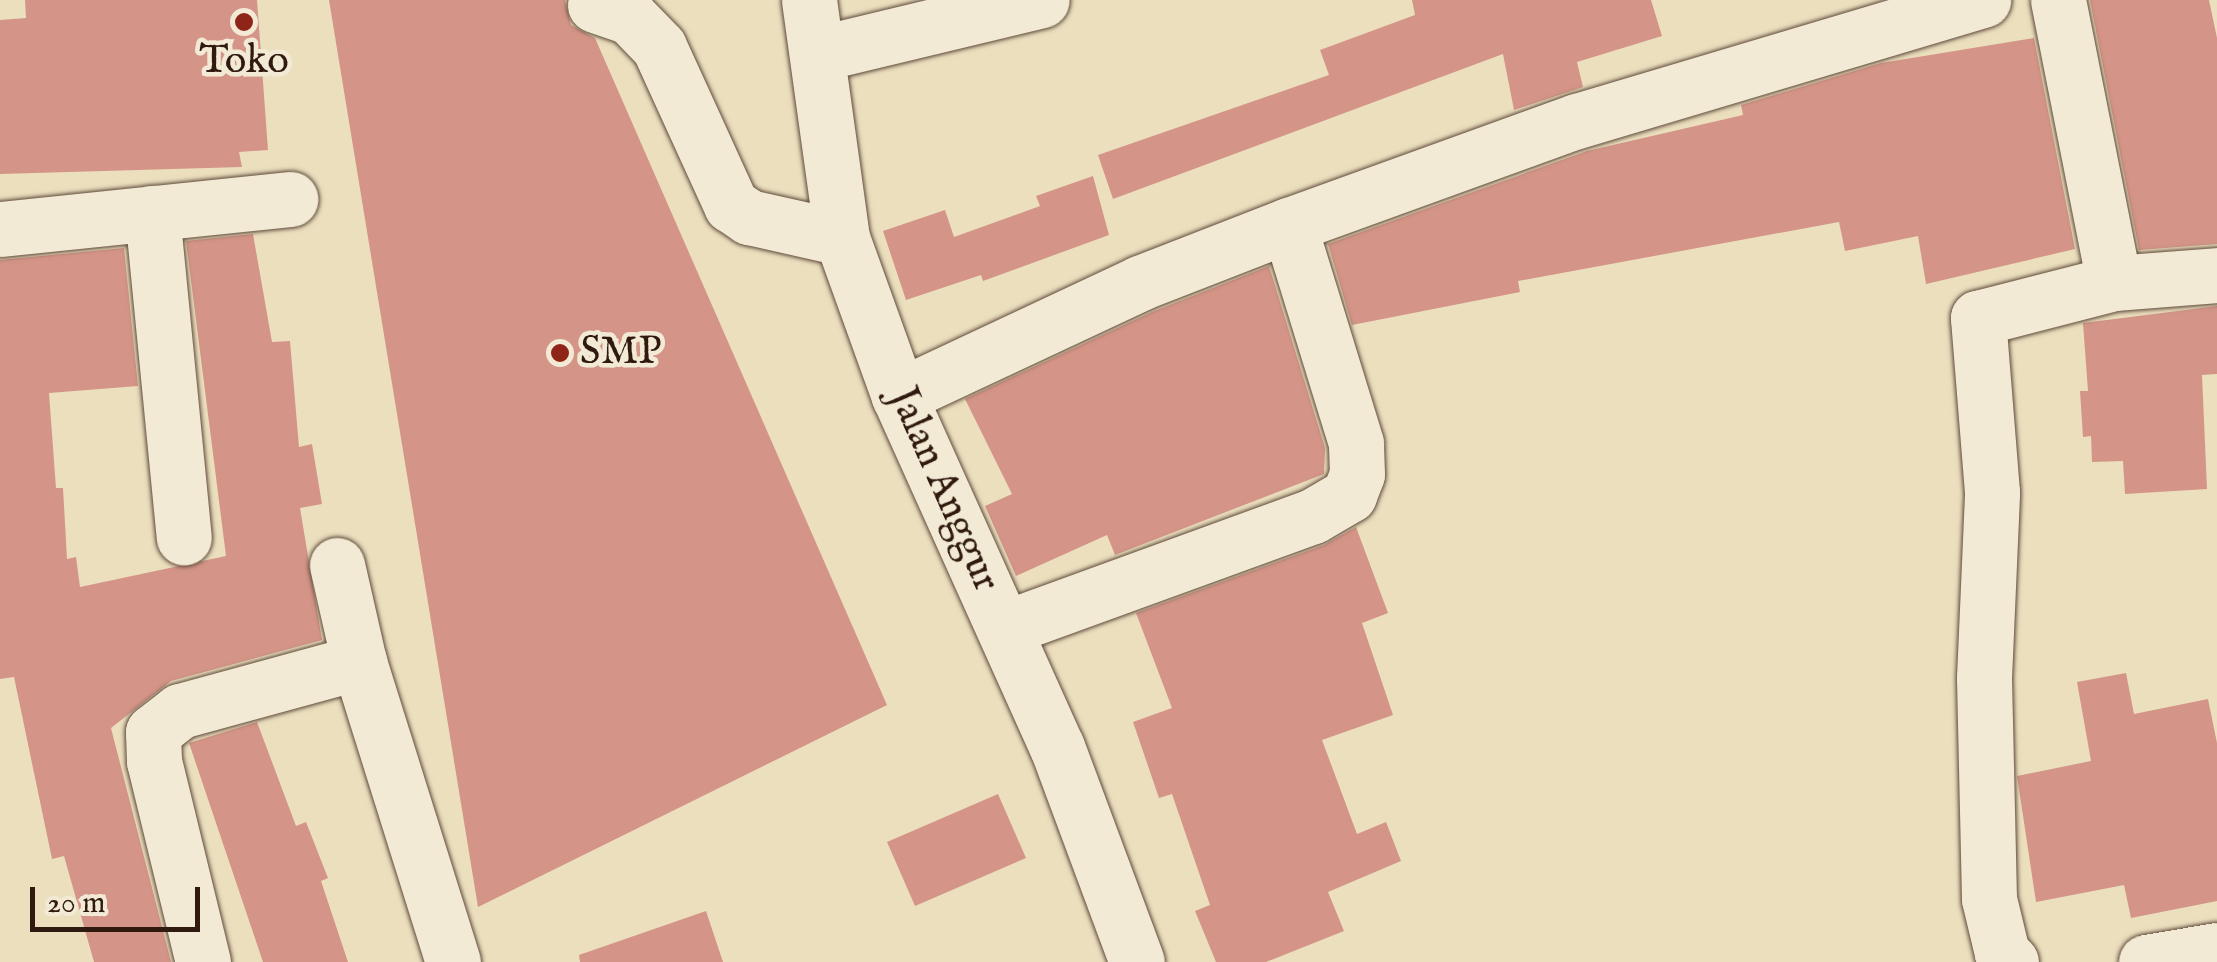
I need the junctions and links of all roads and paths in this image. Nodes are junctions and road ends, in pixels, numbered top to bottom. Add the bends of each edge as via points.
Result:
1 (809, 0) edge
2 (1042, 0) edge
3 (1983, 0) edge
4 (2058, 0) edge
5 (595, 5) dead end
6 (817, 54) junction
7 (290, 199) dead end
8 (152, 214) junction
9 (1289, 225) junction
10 (0, 229) edge
11 (842, 238) junction
12 (2217, 275) edge
13 (2114, 283) junction
14 (899, 396) junction
15 (184, 537) dead end
16 (337, 565) dead end
17 (1005, 628) junction
18 (359, 662) junction
19 (2217, 950) edge
20 (202, 962) edge
21 (453, 962) edge
22 (1138, 962) edge
23 (2012, 962) edge
24 (2146, 962) edge

1 - 6 street, Jalan Anggur
2 - 6 street
3 - 9 street via 1577,121
4 - 13 street
5 - 11 street via 630,17 659,47 731,205 749,217
6 - 11 street, Jalan Anggur
7 - 8 street
8 - 10 street
8 - 15 street
9 - 14 street via 1140,283
9 - 17 street via 1356,443 1358,474 1349,494 1313,516
11 - 14 street, Jalan Anggur
12 - 13 street
13 - 23 street via 1978,318 1992,492 1984,678 1989,899 2002,954
14 - 17 street, Jalan Anggur
16 - 18 street
17 - 22 street, Jalan Anggur
18 - 20 street via 180,711 153,732 154,761
18 - 21 street
19 - 24 street

